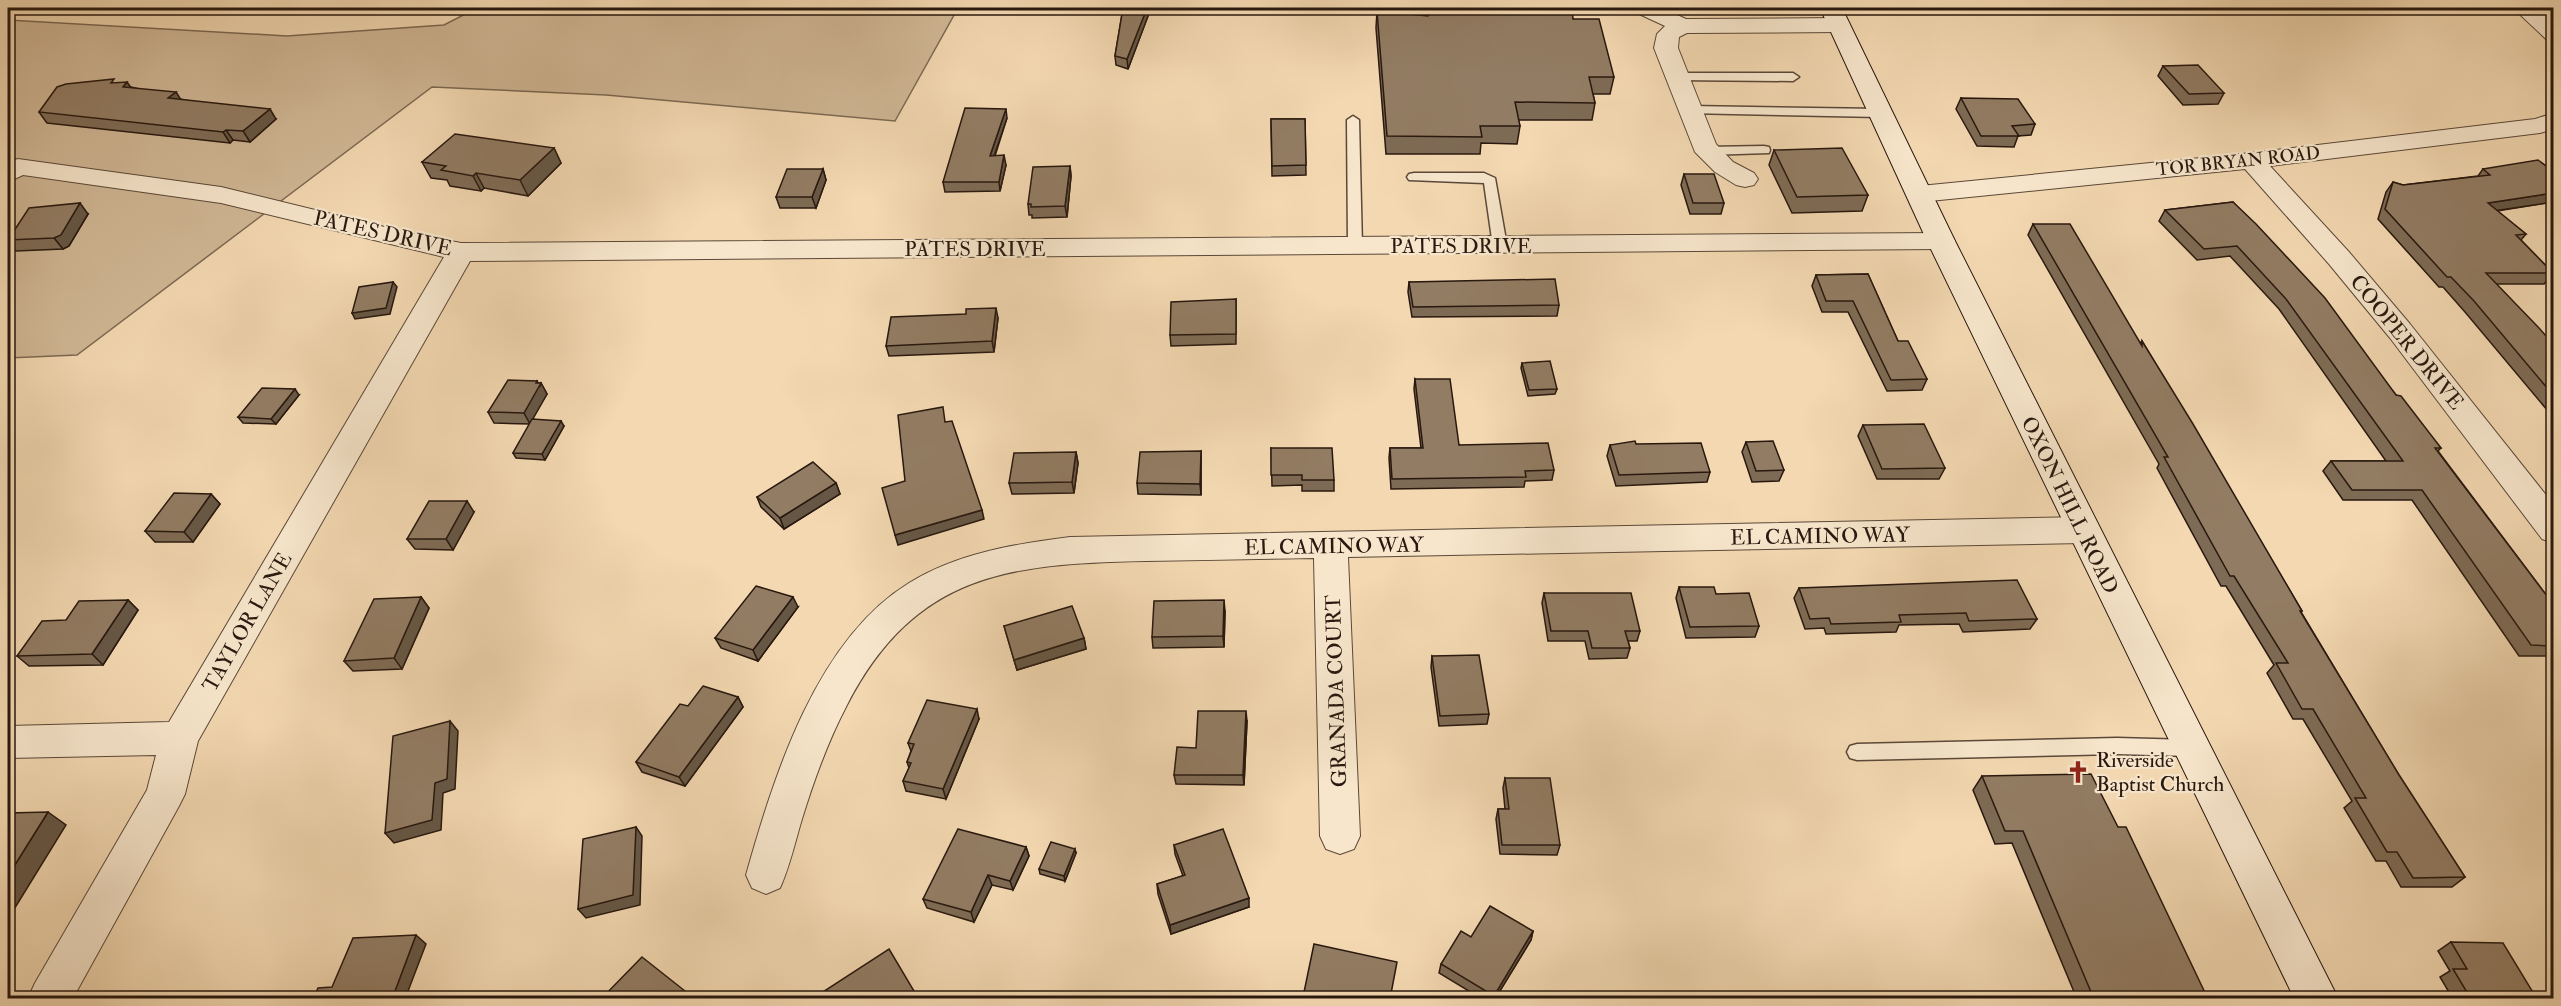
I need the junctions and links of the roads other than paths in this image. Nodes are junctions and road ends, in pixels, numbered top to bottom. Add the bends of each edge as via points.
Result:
1 (1645, 8) edge
2 (2524, 8) edge
3 (1835, 16) edge
4 (1682, 26) junction
5 (2553, 34) edge
6 (1678, 77) junction
7 (1793, 77) dead end
8 (1690, 110) junction
9 (1880, 113) junction
10 (1353, 120) dead end
11 (2549, 127) edge
12 (1764, 150) dead end
13 (1707, 151) junction
14 (2251, 161) junction
15 (13, 170) edge
16 (1414, 177) dead end
17 (1745, 179) dead end
18 (1920, 194) junction
19 (1941, 241) junction
20 (1500, 246) junction
21 (1354, 247) junction
22 (461, 252) junction
23 (2083, 530) junction
24 (2553, 530) edge
25 (1331, 547) junction
26 (180, 738) junction
27 (8, 742) edge
28 (2190, 748) junction
29 (1857, 752) dead end
30 (1340, 836) dead end
31 (766, 874) dead end
32 (50, 999) edge
33 (2316, 999) edge

1 - 4 street
2 - 5 street
3 - 4 street
3 - 9 street, OXON HILL ROAD
4 - 6 street via 1668,34 1666,48
6 - 7 lane
6 - 8 street
8 - 9 lane
8 - 13 street
9 - 18 street, OXON HILL ROAD
10 - 21 lane
11 - 14 street, TOR BRYAN ROAD
12 - 13 lane
13 - 17 street
14 - 18 street, TOR BRYAN ROAD
14 - 24 street, COOPER DRIVE via 2400,331
15 - 22 street, PATES DRIVE via 221,195 344,223 412,244
16 - 20 lane via 1484,177 1490,182
18 - 19 street, OXON HILL ROAD
19 - 20 street, PATES DRIVE
19 - 23 street, OXON HILL ROAD
20 - 21 street, PATES DRIVE
21 - 22 street, PATES DRIVE
22 - 26 street, TAYLOR LANE
23 - 25 street, EL CAMINO WAY
23 - 28 street, OXON HILL ROAD
25 - 30 street, GRANADA COURT
25 - 31 street, EL CAMINO WAY via 1070,550 989,564 945,580 903,605 869,640 833,693 804,754
26 - 27 street
26 - 32 street, TAYLOR LANE via 165,794
28 - 29 lane
28 - 33 street, OXON HILL ROAD

